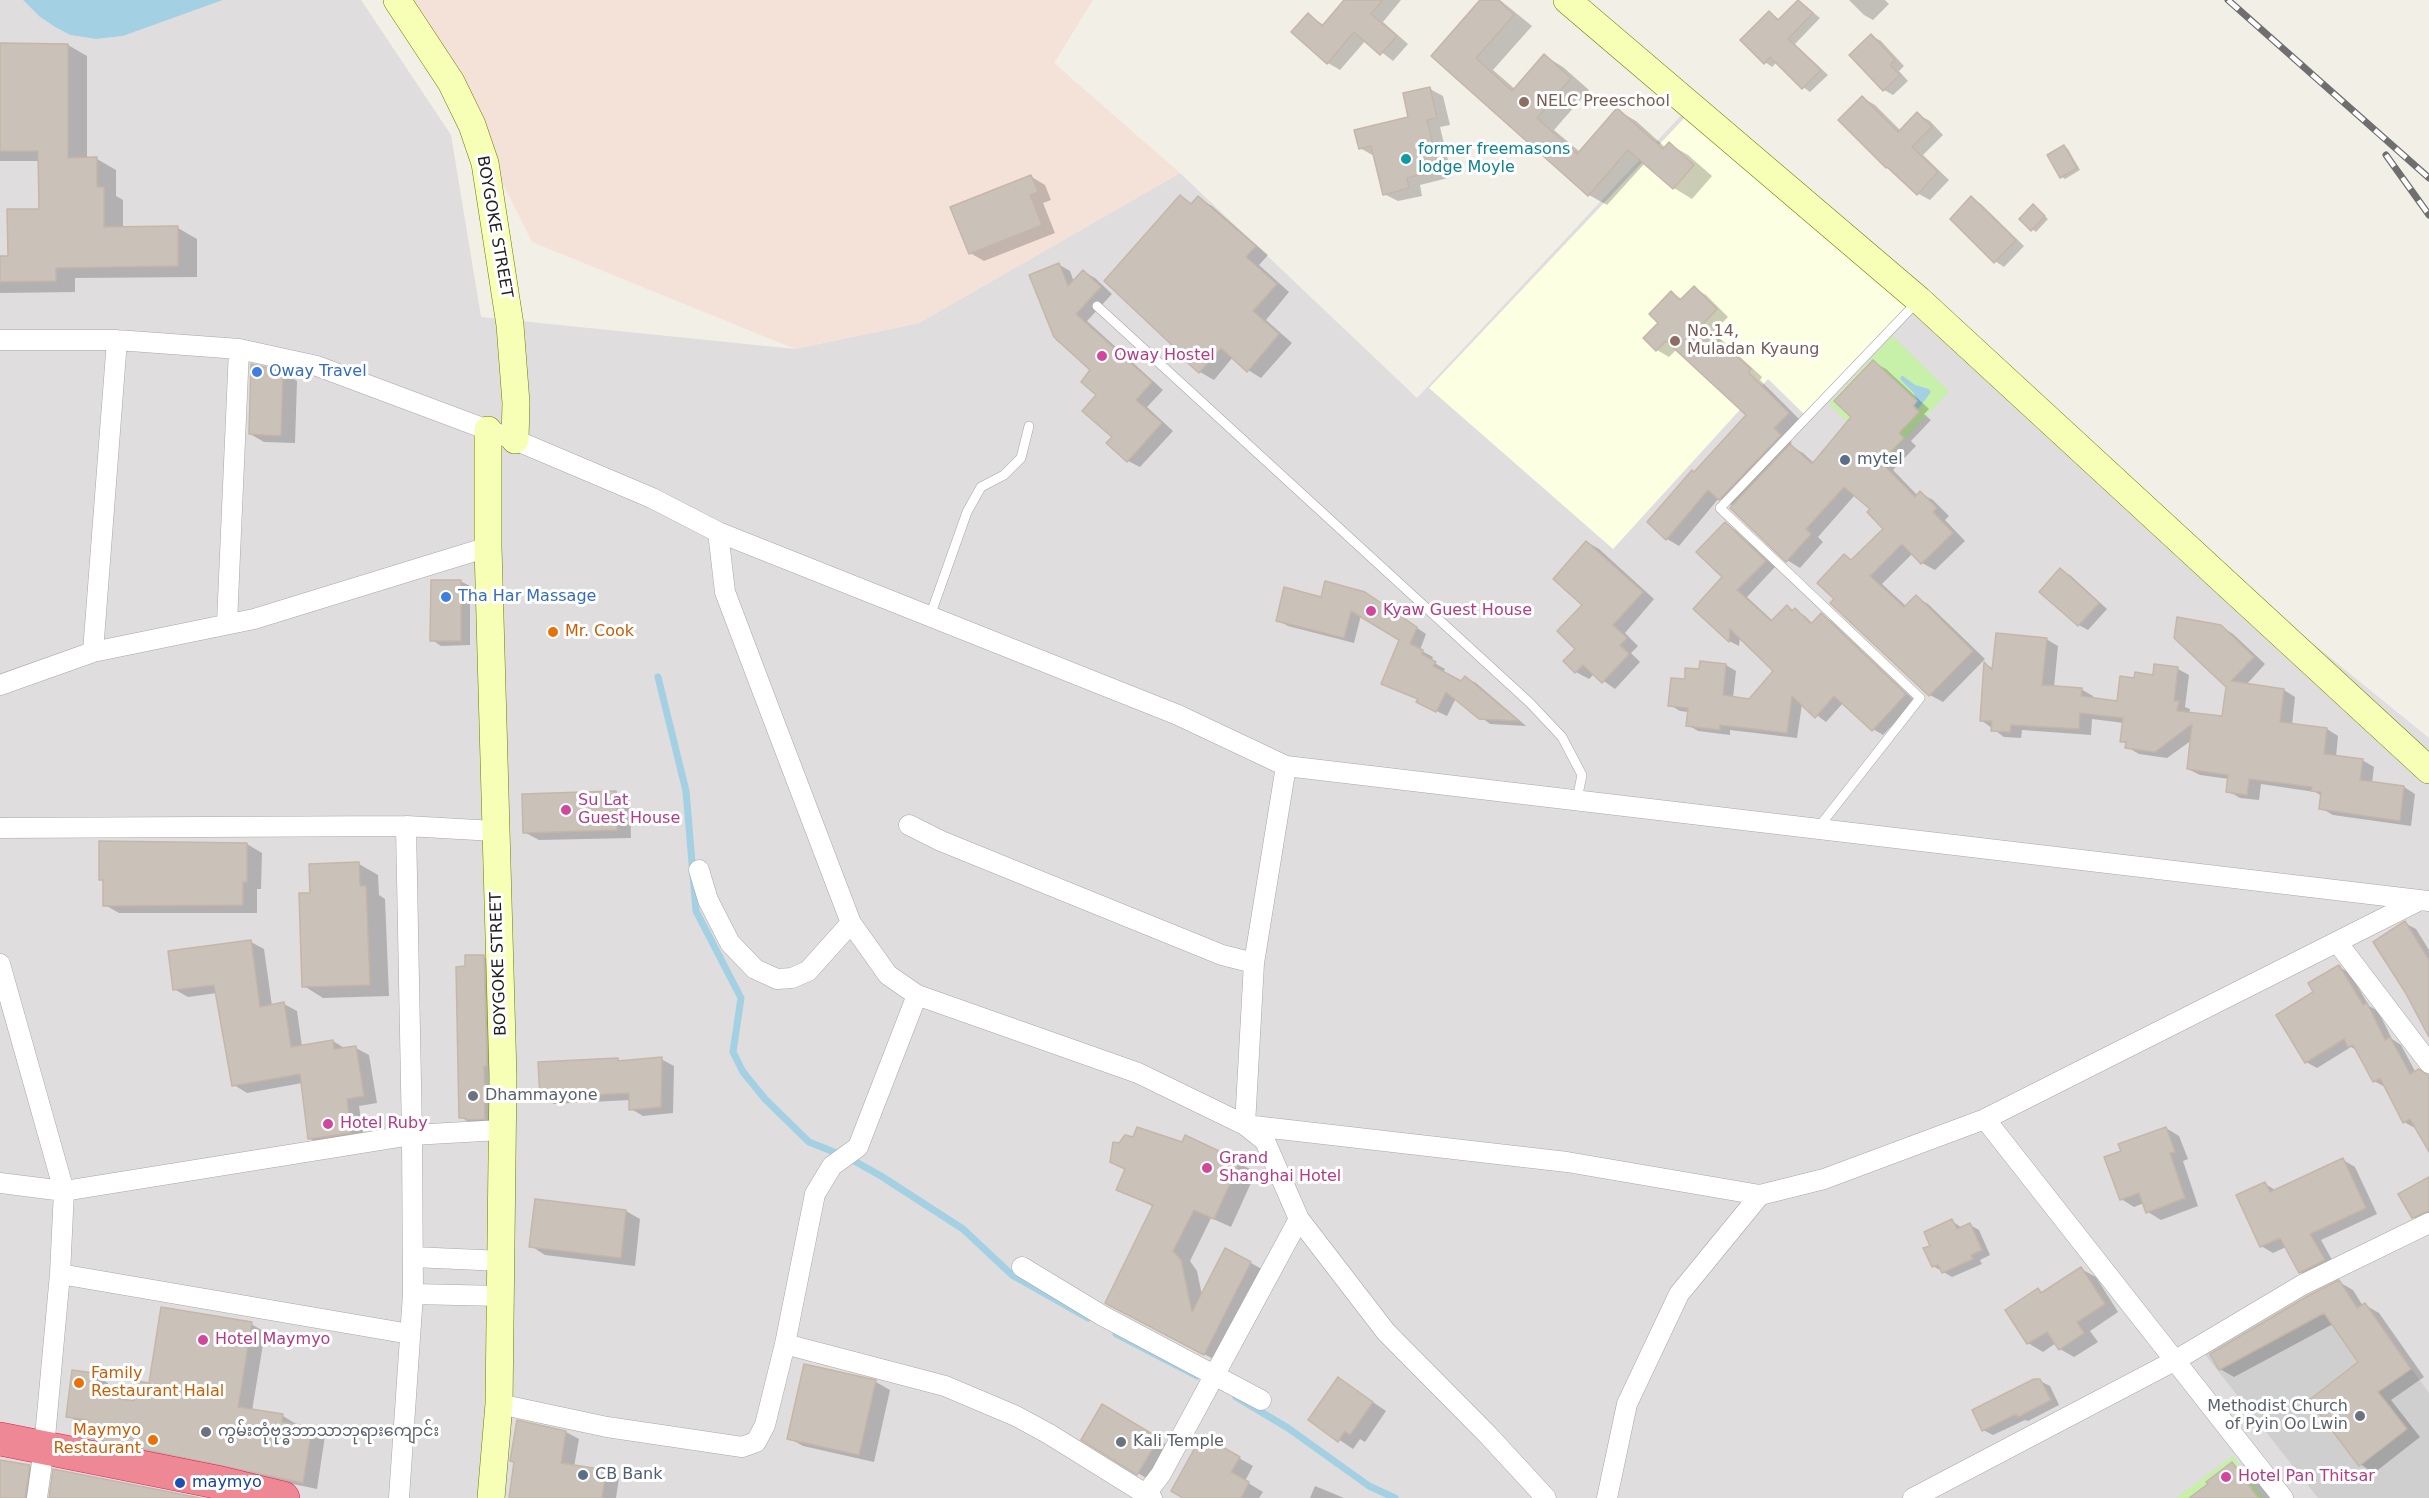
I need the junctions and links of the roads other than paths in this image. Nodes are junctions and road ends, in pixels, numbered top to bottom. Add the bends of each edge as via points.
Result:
1 (397, 0) edge
2 (1567, 0) edge
3 (1919, 300) junction
4 (1097, 306) dead end
5 (0, 340) edge
6 (117, 340) junction
7 (239, 349) junction
8 (1029, 426) dead end
9 (488, 430) junction
10 (515, 440) junction
11 (718, 532) junction
12 (488, 547) junction
13 (930, 616) junction
14 (227, 623) junction
15 (93, 652) junction
16 (0, 685) edge
17 (1286, 766) junction
18 (2429, 770) edge
19 (1576, 799) junction
20 (909, 825) dead end
21 (406, 826) junction
22 (0, 828) edge
23 (1818, 828) junction
24 (495, 831) junction
25 (699, 870) dead end
26 (2424, 901) edge
27 (852, 923) junction
28 (2337, 942) junction
29 (0, 963) edge
30 (1254, 963) junction
31 (917, 995) junction
32 (2429, 1063) edge
33 (1984, 1119) junction
34 (1245, 1125) junction
35 (501, 1130) junction
36 (412, 1135) junction
37 (0, 1183) edge
38 (64, 1191) junction
39 (1760, 1195) junction
40 (1299, 1219) junction
41 (2429, 1223) edge
42 (413, 1257) junction
43 (501, 1261) junction
44 (1022, 1267) dead end
45 (60, 1274) junction
46 (412, 1294) junction
47 (501, 1296) junction
48 (410, 1334) junction
49 (785, 1344) junction
50 (2176, 1360) junction
51 (1215, 1375) junction
52 (1261, 1400) dead end
53 (499, 1404) junction
54 (0, 1439) edge
55 (44, 1448) junction
56 (220, 1490) edge
57 (1147, 1497) edge
58 (37, 1498) edge
59 (283, 1498) edge
60 (399, 1498) edge
61 (491, 1498) edge
62 (1546, 1498) edge
63 (1607, 1498) edge
64 (1913, 1498) edge
65 (2283, 1498) edge

1 - 10 street, BOYGOKE STREET via 451,82 485,163 510,325
2 - 3 street
3 - 18 street
3 - 23 lane via 1720,508 1920,698
4 - 19 lane via 1530,703 1562,737 1582,775
5 - 6 street
6 - 7 street
6 - 15 street
7 - 9 street via 316,366
7 - 14 street
8 - 13 lane via 1021,458 1004,475 981,487 967,512
9 - 10 street
9 - 12 street, BOYGOKE STREET
10 - 11 street via 652,498
11 - 13 street
11 - 27 street via 725,592
12 - 14 street via 254,619
12 - 24 street, BOYGOKE STREET
13 - 17 street via 1178,715
14 - 15 street
15 - 16 street
17 - 19 street
17 - 30 street
19 - 23 street
20 - 30 street via 1222,955
21 - 22 street
21 - 24 street
21 - 36 street
23 - 26 street
24 - 35 street, BOYGOKE STREET via 503,1077
25 - 27 street via 708,900 730,943 755,969 777,979 808,971
26 - 28 street
27 - 31 street via 888,975
28 - 32 street
28 - 33 street
29 - 38 street
30 - 34 street
31 - 34 street via 1138,1073
31 - 49 street via 858,1147 832,1167 815,1194
33 - 39 street via 1824,1179
33 - 50 street
34 - 39 street via 1567,1162
34 - 40 street via 1265,1141
35 - 36 street
35 - 43 street, BOYGOKE STREET
36 - 38 street
36 - 42 street
37 - 38 street
38 - 45 street
39 - 63 street via 1679,1294 1627,1404
40 - 51 street
40 - 62 street via 1386,1332
41 - 50 street via 2302,1285
42 - 43 street
42 - 46 street
43 - 47 street, BOYGOKE STREET
44 - 51 street via 1103,1316
45 - 48 street
45 - 55 street
46 - 47 street
46 - 48 street
47 - 53 street, BOYGOKE STREET
48 - 60 street
49 - 53 street via 765,1425 756,1442 742,1447 607,1427
49 - 57 street via 945,1386 1016,1416
50 - 64 street
50 - 65 street
51 - 52 street
51 - 57 street
53 - 61 street, BOYGOKE STREET
54 - 55 highway
55 - 56 highway
55 - 58 street
56 - 59 highway

